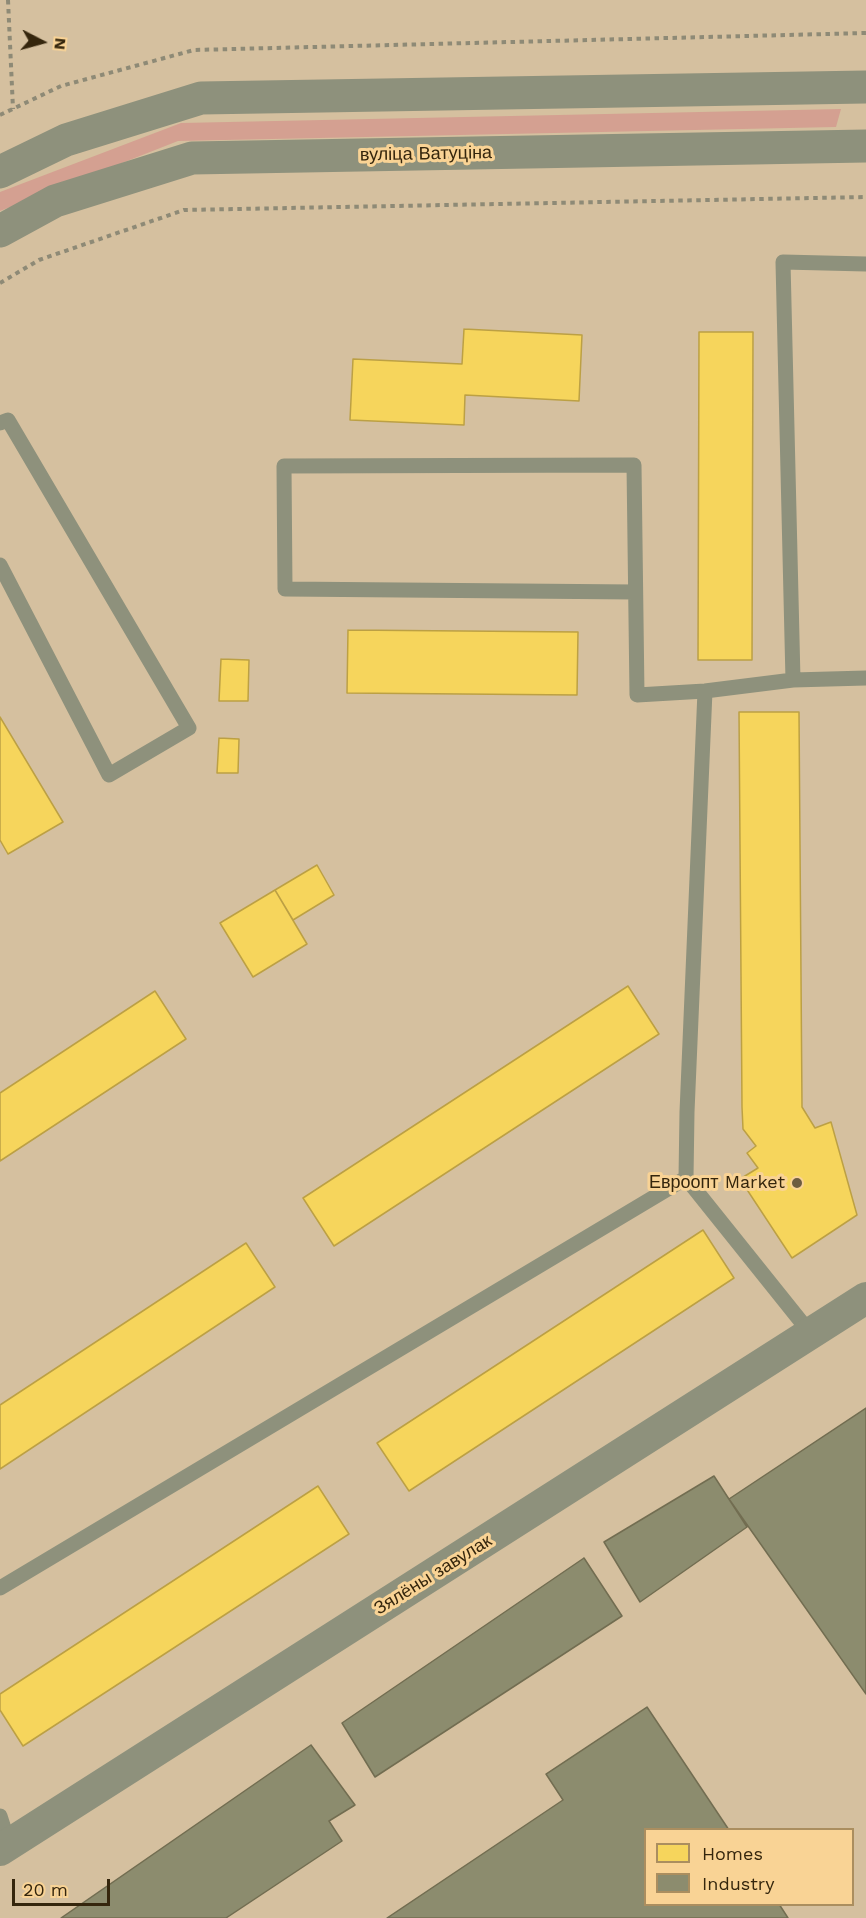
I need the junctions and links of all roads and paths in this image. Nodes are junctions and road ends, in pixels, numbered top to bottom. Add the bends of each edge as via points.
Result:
1 (8, 0) edge
2 (866, 33) edge
3 (866, 87) edge
4 (13, 109) junction
5 (0, 115) edge
6 (866, 146) edge
7 (0, 172) edge
8 (866, 197) edge
9 (0, 231) edge
10 (866, 264) edge
11 (0, 283) edge
12 (0, 423) edge
13 (0, 565) edge
14 (635, 592) junction
15 (866, 678) edge
16 (793, 680) junction
17 (705, 692) junction
18 (686, 1178) junction
19 (866, 1298) edge
20 (811, 1334) junction
21 (0, 1588) edge
22 (3, 1837) edge

1 - 4 path
2 - 4 path via 194,50 61,87
3 - 7 street via 201,98 66,140
4 - 5 path
6 - 9 street, вуліца Ватуціна via 192,158 55,201
8 - 11 path via 184,210 39,260
10 - 16 lane via 783,262
12 - 13 lane via 8,420 189,728 109,775
14 - 14 lane via 634,465 284,466 285,589
14 - 17 lane via 637,694
15 - 16 lane
16 - 17 lane
17 - 18 lane
18 - 20 lane
18 - 21 lane
19 - 20 street, Зялёны завулак
20 - 22 street, Зялёны завулак

